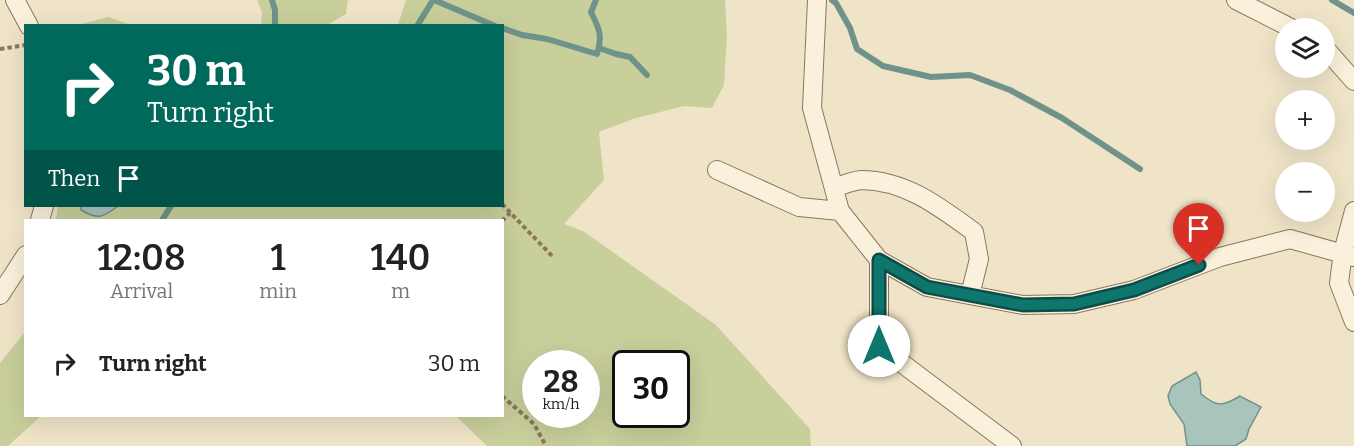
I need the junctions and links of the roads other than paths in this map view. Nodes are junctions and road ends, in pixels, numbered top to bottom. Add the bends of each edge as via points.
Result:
1 (15, 0) edge
2 (1236, 0) edge
3 (816, 9) edge
4 (1275, 20) edge
5 (28, 24) edge
6 (1335, 59) edge
7 (1354, 81) edge
8 (717, 170) dead end
9 (834, 188) junction
10 (840, 211) junction
11 (1354, 211) edge
12 (1348, 255) edge
13 (24, 258) edge
14 (879, 260) junction
15 (970, 295) junction
16 (0, 296) edge
17 (1354, 322) edge
18 (1012, 446) edge

1 - 5 street
2 - 4 street
3 - 9 street via 812,108
6 - 7 street
8 - 10 street via 799,207
9 - 10 street
9 - 15 street via 859,180 894,185 933,202 974,232 980,259
10 - 14 street
11 - 12 street
12 - 15 street via 1290,239 1220,256 1134,290 1074,304 1023,305
12 - 17 street via 1339,283
13 - 16 street
14 - 15 street via 927,287
14 - 18 street via 879,346

